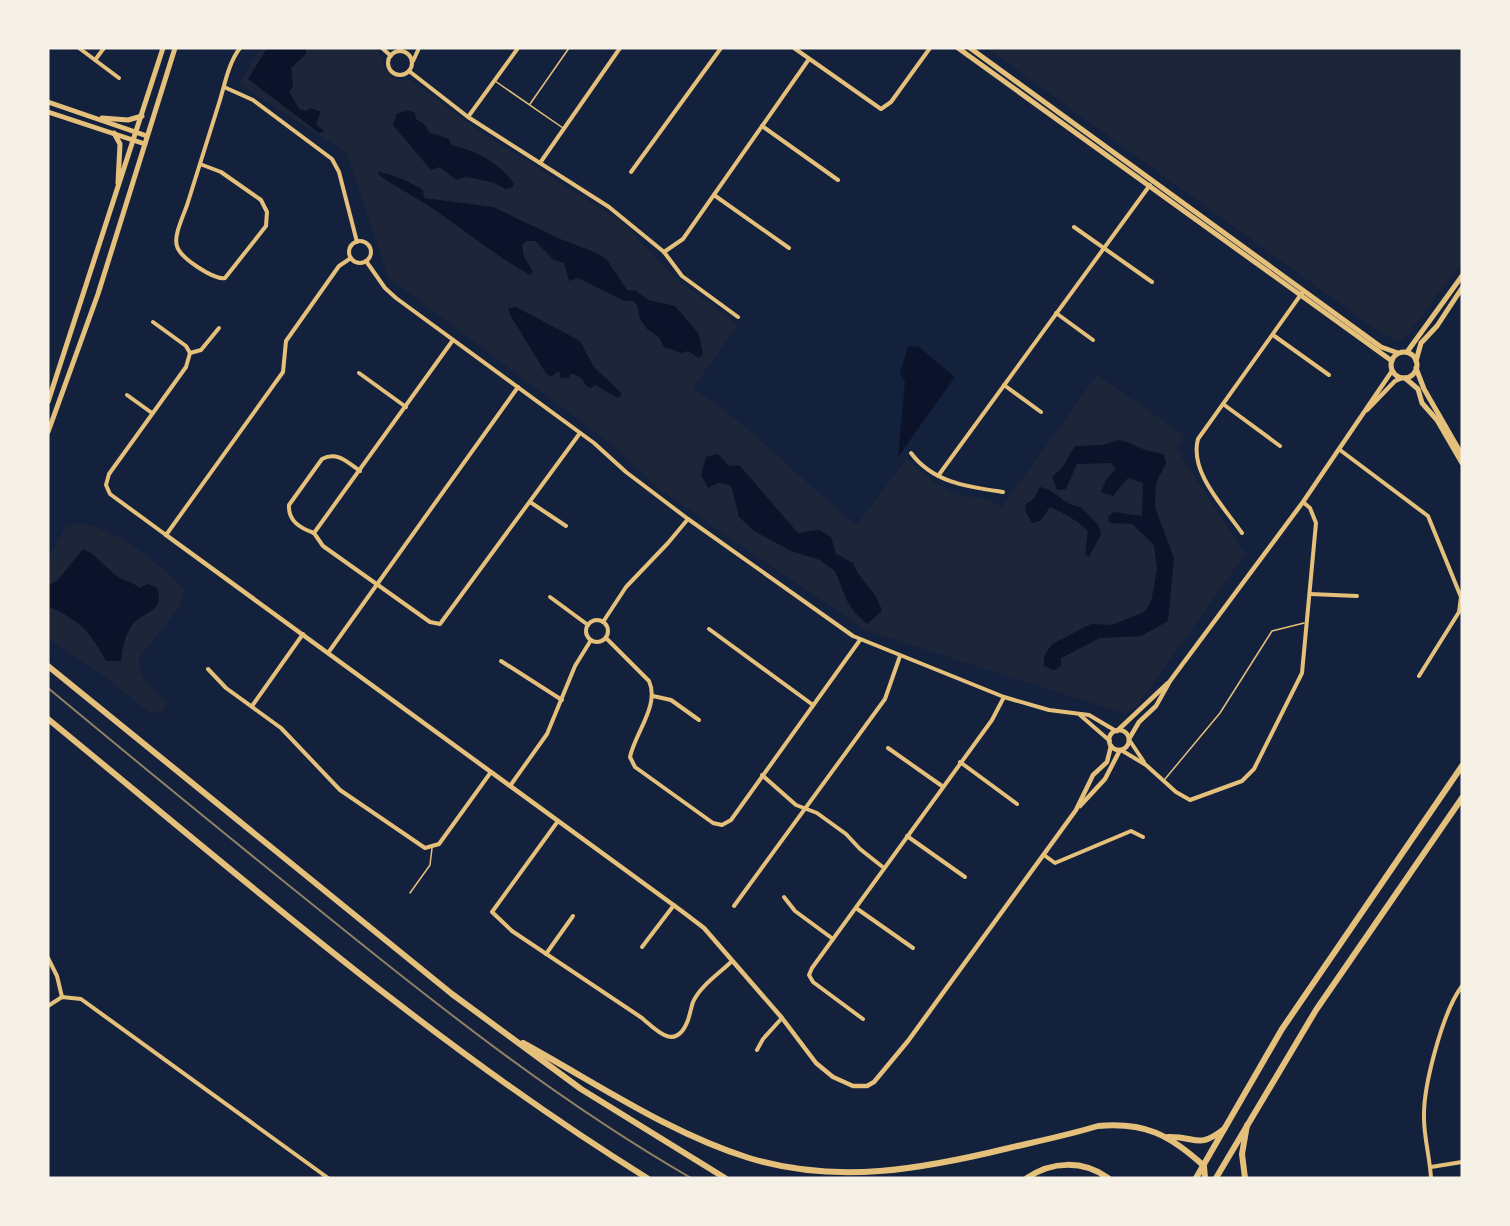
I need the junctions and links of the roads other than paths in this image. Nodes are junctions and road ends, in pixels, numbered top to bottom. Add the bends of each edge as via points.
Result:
1 (79, 48) edge
2 (104, 48) edge
3 (163, 48) edge
4 (175, 48) edge
5 (240, 48) edge
6 (382, 48) edge
7 (419, 48) edge
8 (518, 48) edge
9 (569, 48) edge
10 (620, 48) edge
11 (721, 48) edge
12 (794, 48) edge
13 (930, 48) edge
14 (958, 48) edge
15 (970, 48) edge
16 (407, 50) edge
17 (391, 56) junction
18 (809, 59) junction
19 (95, 60) junction
20 (412, 63) junction
21 (409, 71) junction
22 (119, 78) dead end
23 (494, 80) junction
24 (224, 87) junction
25 (48, 102) edge
26 (529, 104) junction
27 (48, 112) edge
28 (142, 116) junction
29 (468, 117) junction
30 (94, 118) junction
31 (762, 126) junction
32 (563, 129) junction
33 (114, 133) junction
34 (137, 133) junction
35 (147, 136) junction
36 (134, 140) junction
37 (145, 144) junction
38 (540, 163) junction
39 (200, 164) junction
40 (630, 172) dead end
41 (1154, 179) junction
42 (838, 180) dead end
43 (1149, 186) junction
44 (118, 190) junction
45 (714, 195) junction
46 (1074, 227) dead end
47 (357, 242) junction
48 (789, 248) dead end
49 (1103, 248) junction
50 (664, 252) junction
51 (351, 258) junction
52 (366, 261) junction
53 (1462, 276) edge
54 (1152, 282) dead end
55 (1462, 288) edge
56 (1304, 290) junction
57 (1299, 296) junction
58 (1056, 313) junction
59 (738, 317) dead end
60 (153, 322) dead end
61 (219, 328) dead end
62 (1273, 335) junction
63 (453, 340) junction
64 (1094, 340) dead end
65 (1407, 352) junction
66 (190, 353) junction
67 (1398, 353) junction
68 (1392, 361) junction
69 (1416, 365) junction
70 (1392, 371) junction
71 (358, 373) dead end
72 (1329, 375) dead end
73 (1404, 378) junction
74 (1004, 385) junction
75 (518, 387) junction
76 (127, 395) dead end
77 (48, 402) edge
78 (1223, 404) junction
79 (406, 407) junction
80 (1367, 410) junction
81 (1041, 412) dead end
82 (152, 413) junction
83 (48, 432) edge
84 (580, 433) junction
85 (1280, 446) dead end
86 (1340, 450) junction
87 (911, 453) dead end
88 (1462, 455) edge
89 (1462, 463) edge
90 (360, 471) junction
91 (938, 476) junction
92 (1003, 492) dead end
93 (530, 502) junction
94 (1303, 502) junction
95 (687, 519) junction
96 (566, 526) dead end
97 (1242, 532) dead end
98 (314, 533) junction
99 (166, 535) junction
100 (377, 585) junction
101 (1310, 594) junction
102 (1357, 596) dead end
103 (550, 597) dead end
104 (603, 622) junction
105 (1308, 623) junction
106 (588, 625) junction
107 (709, 628) dead end
108 (303, 634) junction
109 (606, 638) junction
110 (591, 640) junction
111 (860, 640) junction
112 (328, 653) junction
113 (900, 656) junction
114 (501, 661) dead end
115 (48, 666) edge
116 (208, 669) dead end
117 (1419, 676) dead end
118 (1170, 681) junction
119 (652, 696) junction
120 (1004, 697) junction
121 (562, 700) junction
122 (813, 705) junction
123 (252, 706) junction
124 (1079, 714) junction
125 (48, 719) edge
126 (699, 720) dead end
127 (1116, 731) junction
128 (1129, 740) junction
129 (1110, 743) junction
130 (888, 748) dead end
131 (1120, 750) junction
132 (960, 762) junction
133 (1146, 765) junction
134 (1462, 766) edge
135 (491, 772) junction
136 (762, 775) junction
137 (1163, 781) junction
138 (510, 786) junction
139 (942, 786) junction
140 (1462, 798) edge
141 (1017, 804) dead end
142 (805, 809) junction
143 (1076, 810) junction
144 (558, 821) junction
145 (907, 836) junction
146 (1143, 837) dead end
147 (432, 848) junction
148 (1044, 855) junction
149 (884, 868) junction
150 (965, 877) dead end
151 (410, 893) dead end
152 (784, 897) dead end
153 (674, 905) junction
154 (734, 906) dead end
155 (856, 908) junction
156 (573, 916) dead end
157 (833, 939) junction
158 (642, 947) dead end
159 (913, 948) dead end
160 (546, 954) junction
161 (48, 958) edge
162 (732, 961) junction
163 (1462, 986) edge
164 (62, 997) junction
165 (48, 1006) edge
166 (782, 1018) junction
167 (863, 1019) dead end
168 (501, 1031) junction
169 (758, 1050) dead end
170 (1247, 1125) junction
171 (1224, 1129) junction
172 (1167, 1137) junction
173 (1462, 1162) edge
174 (1204, 1166) junction
175 (1431, 1167) junction
176 (328, 1178) edge
177 (647, 1178) edge
178 (725, 1178) edge
179 (1027, 1178) edge
180 (1108, 1178) edge
181 (1196, 1178) edge
182 (1205, 1178) edge
183 (1216, 1178) edge
184 (1245, 1178) edge
185 (1431, 1178) edge

1 - 19 street
2 - 19 street
3 - 28 main road
4 - 35 main road
5 - 24 street
6 - 17 street
7 - 20 street
8 - 23 street
9 - 26 lane
10 - 32 street
11 - 40 street
12 - 18 street
13 - 18 street via 891,102 881,109
14 - 43 main road
15 - 41 main road
16 - 17 street
16 - 20 street
17 - 21 street via 392,71 402,75
18 - 31 street
19 - 22 street
20 - 21 street
21 - 29 street
23 - 26 lane
23 - 29 street
24 - 39 street
24 - 47 street via 254,100 332,159
25 - 30 main road
26 - 32 lane
27 - 33 main road
28 - 30 main road via 128,120
28 - 34 main road
29 - 38 street
30 - 34 main road
31 - 42 street
31 - 45 street
32 - 38 street
33 - 36 main road
33 - 44 main road via 121,154
34 - 35 main road
34 - 36 main road
35 - 37 main road
36 - 37 main road
36 - 44 main road
37 - 83 main road via 98,294
38 - 50 street via 609,207
39 - 39 street via 176,242 179,251 219,279 232,272 266,226 267,212 261,200 221,172
41 - 43 street
41 - 56 main road
43 - 49 street
43 - 57 main road
44 - 77 main road
45 - 48 street
45 - 50 street via 683,238
46 - 49 street
47 - 51 street via 350,250
47 - 52 street via 370,248
49 - 54 street
49 - 58 street
50 - 59 street via 682,276
51 - 52 street via 360,263
51 - 99 street via 339,266 286,341 283,372
52 - 63 street via 391,293
53 - 65 main road
55 - 69 main road via 1421,343
56 - 57 street
56 - 67 main road via 1381,347
57 - 62 street
57 - 68 main road
58 - 64 street
58 - 74 street
60 - 66 street via 186,345
61 - 66 street via 201,350
62 - 72 street
62 - 78 street
63 - 75 street
63 - 79 street
65 - 67 main road
65 - 69 main road
66 - 82 street via 186,367
67 - 68 main road
68 - 70 main road
69 - 73 main road via 1412,375
69 - 88 main road via 1424,389
70 - 73 main road
70 - 80 street
71 - 79 street
73 - 80 street via 1395,381
73 - 89 main road via 1418,389 1422,403 1437,420
74 - 81 street
74 - 91 street
75 - 84 street
75 - 100 street
76 - 82 street
78 - 85 street
78 - 97 street via 1198,439 1194,452 1197,465
79 - 90 street
80 - 86 street
82 - 99 street via 106,484 110,494
84 - 93 street
84 - 95 street
86 - 94 street
86 - 117 street via 1428,516 1461,597 1459,612
87 - 91 street
90 - 98 street
90 - 98 street via 338,456 322,459 289,505 292,520
91 - 92 street via 952,483
93 - 96 street
93 - 100 street via 440,624 430,622
94 - 101 street via 1316,523
94 - 118 street
95 - 104 street via 626,587
95 - 111 street
98 - 100 street via 323,546
99 - 108 street
100 - 112 street
101 - 102 street
101 - 105 street
103 - 106 street
104 - 106 street via 595,620
104 - 109 street via 608,627
105 - 137 lane via 1272,631 1220,713
105 - 137 street via 1302,673 1254,769 1242,781 1190,800
106 - 110 street via 586,631
107 - 122 street
108 - 112 street
108 - 123 street
109 - 110 street via 599,642
109 - 119 street via 648,681
110 - 121 street via 575,666
111 - 113 street
111 - 122 street
112 - 135 street
113 - 120 street
113 - 142 street via 885,699
114 - 121 street
115 - 168 highway
116 - 123 street
118 - 127 street
118 - 128 street
119 - 126 street via 671,699
119 - 136 street via 630,757 635,767 713,824 723,825 731,820
120 - 124 street
120 - 132 street
121 - 138 street via 548,734
122 - 136 street
123 - 147 street via 280,728 340,790 422,847
124 - 127 street via 1089,715
124 - 129 street
125 - 177 highway via 413,1014 568,1128
127 - 128 street via 1125,732
127 - 129 street
128 - 131 street via 1127,747
128 - 133 street
129 - 131 street
129 - 143 street via 1107,762 1093,775
130 - 139 street
131 - 133 street
131 - 143 street via 1105,779
132 - 139 street
132 - 141 street
133 - 137 street
134 - 171 highway via 1282,1029
135 - 138 street
135 - 147 street via 442,841
136 - 142 street
138 - 144 street
139 - 145 street
140 - 170 highway via 1316,1010
142 - 149 street via 830,821
142 - 154 street
143 - 148 street
144 - 153 street
144 - 160 street via 492,912
145 - 149 street
145 - 150 street
146 - 148 street via 1131,831 1055,863
147 - 151 lane via 430,865
148 - 166 street via 908,1041 867,1086 853,1086 833,1077 816,1063
149 - 155 street
152 - 157 street via 795,911
153 - 158 street
153 - 162 street via 704,928
155 - 157 street
155 - 159 street
156 - 160 street
157 - 167 street via 809,975
160 - 162 street via 661,1035 670,1037 680,1033 697,996
161 - 164 street
162 - 166 street
163 - 175 street via 1447,1018 1426,1093 1424,1119
164 - 165 street
164 - 176 street via 81,999
166 - 169 street
168 - 172 highway via 705,1141 750,1158 791,1167 838,1174 892,1172 1122,1124
168 - 178 highway via 602,1104
170 - 183 highway
170 - 184 highway via 1242,1154
171 - 172 highway via 1207,1142
171 - 174 highway
172 - 174 highway
173 - 175 street
174 - 181 highway
174 - 182 highway
175 - 185 street
179 - 180 highway via 1051,1167 1073,1164

